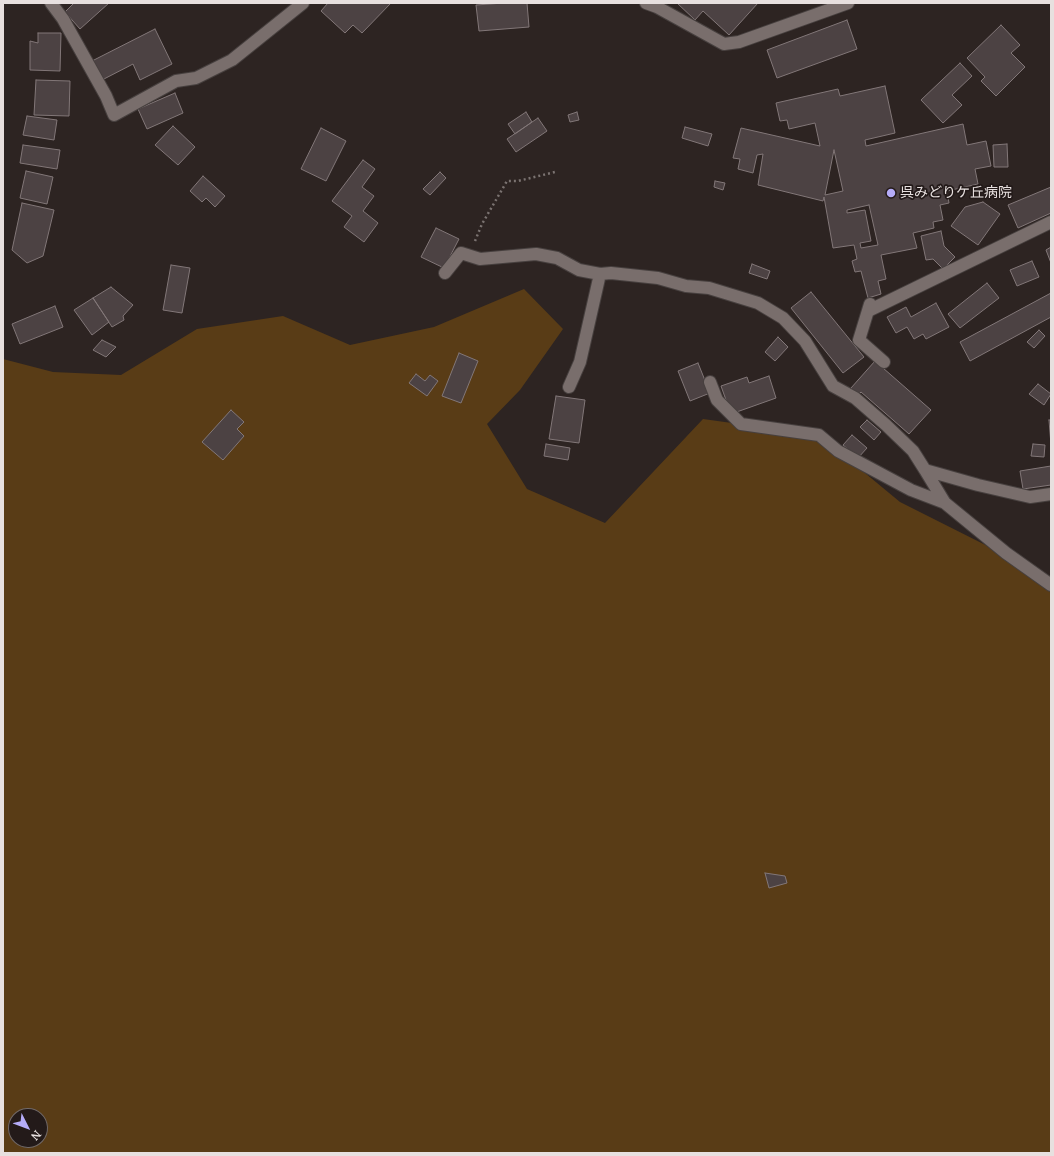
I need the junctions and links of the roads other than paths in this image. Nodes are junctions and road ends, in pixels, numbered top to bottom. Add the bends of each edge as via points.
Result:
1 (51, 3) edge
2 (303, 3) edge
3 (646, 3) edge
4 (848, 3) edge
5 (1051, 222) edge
6 (445, 273) dead end
7 (600, 274) junction
8 (884, 362) dead end
9 (710, 382) dead end
10 (569, 387) dead end
11 (925, 470) junction
12 (1051, 494) edge
13 (946, 503) junction
14 (1051, 585) edge

1 - 2 street via 63,19 114,115 176,81 196,78 232,60
3 - 4 street via 724,44 739,42
5 - 8 street via 869,306 859,340
6 - 7 street via 461,253 480,259 536,254 557,258 579,270
7 - 10 street via 580,362
7 - 11 street via 658,278 686,286 709,288 758,303 777,314 805,341 833,386 855,398 886,425 913,451
9 - 13 street via 717,400 741,424 819,435 838,451 911,490
11 - 12 street via 1030,497
11 - 13 street
13 - 14 street via 1006,553

